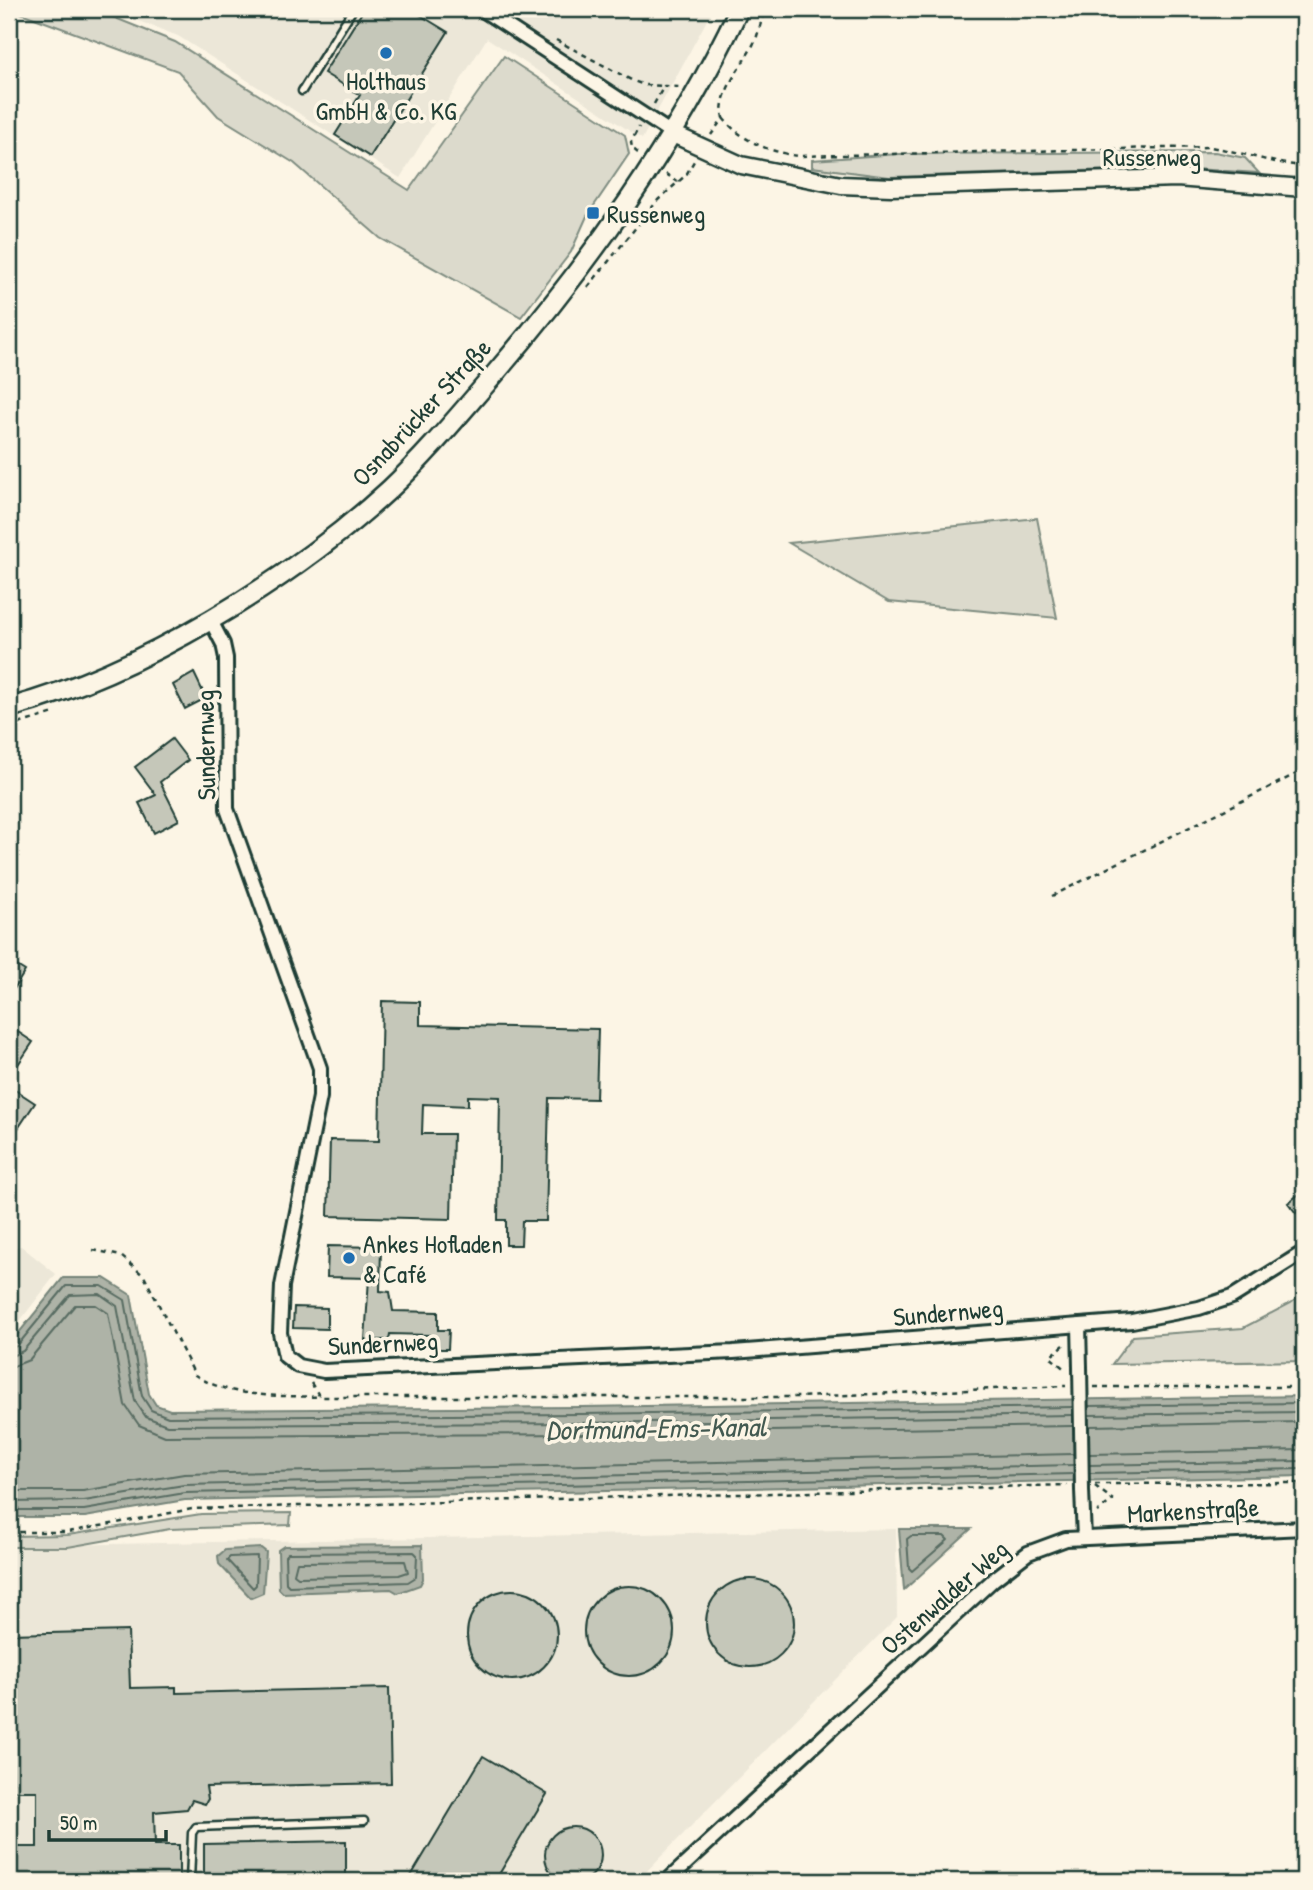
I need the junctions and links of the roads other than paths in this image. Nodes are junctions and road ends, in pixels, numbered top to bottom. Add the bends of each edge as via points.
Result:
1 (353, 9) edge
2 (481, 9) edge
3 (739, 9) edge
4 (302, 91) dead end
5 (673, 134) junction
6 (1304, 188) edge
7 (210, 619) junction
8 (9, 708) edge
9 (1304, 1252) edge
10 (1079, 1325) junction
11 (1304, 1528) edge
12 (1084, 1538) junction
13 (364, 1821) dead end
14 (190, 1881) edge
15 (667, 1881) edge

1 - 4 lane
2 - 5 street
3 - 5 main road, Osnabrücker Straße
5 - 6 street, Russenweg via 741,165 841,185 1177,178
5 - 7 main road, Osnabrücker Straße via 578,274 431,447 390,489 319,547
7 - 8 main road, Osnabrücker Straße via 115,668
7 - 10 street, Sundernweg via 226,658 227,808 320,1068 320,1097 282,1286 280,1333 285,1356 298,1366 324,1371 733,1352
9 - 10 street via 1232,1297 1163,1317
10 - 12 street, bridge via 1074,1370 1085,1486
11 - 12 street, Markenstraße
12 - 15 street, Ostenwalder Weg via 1046,1545 1010,1565
13 - 14 lane via 195,1827

